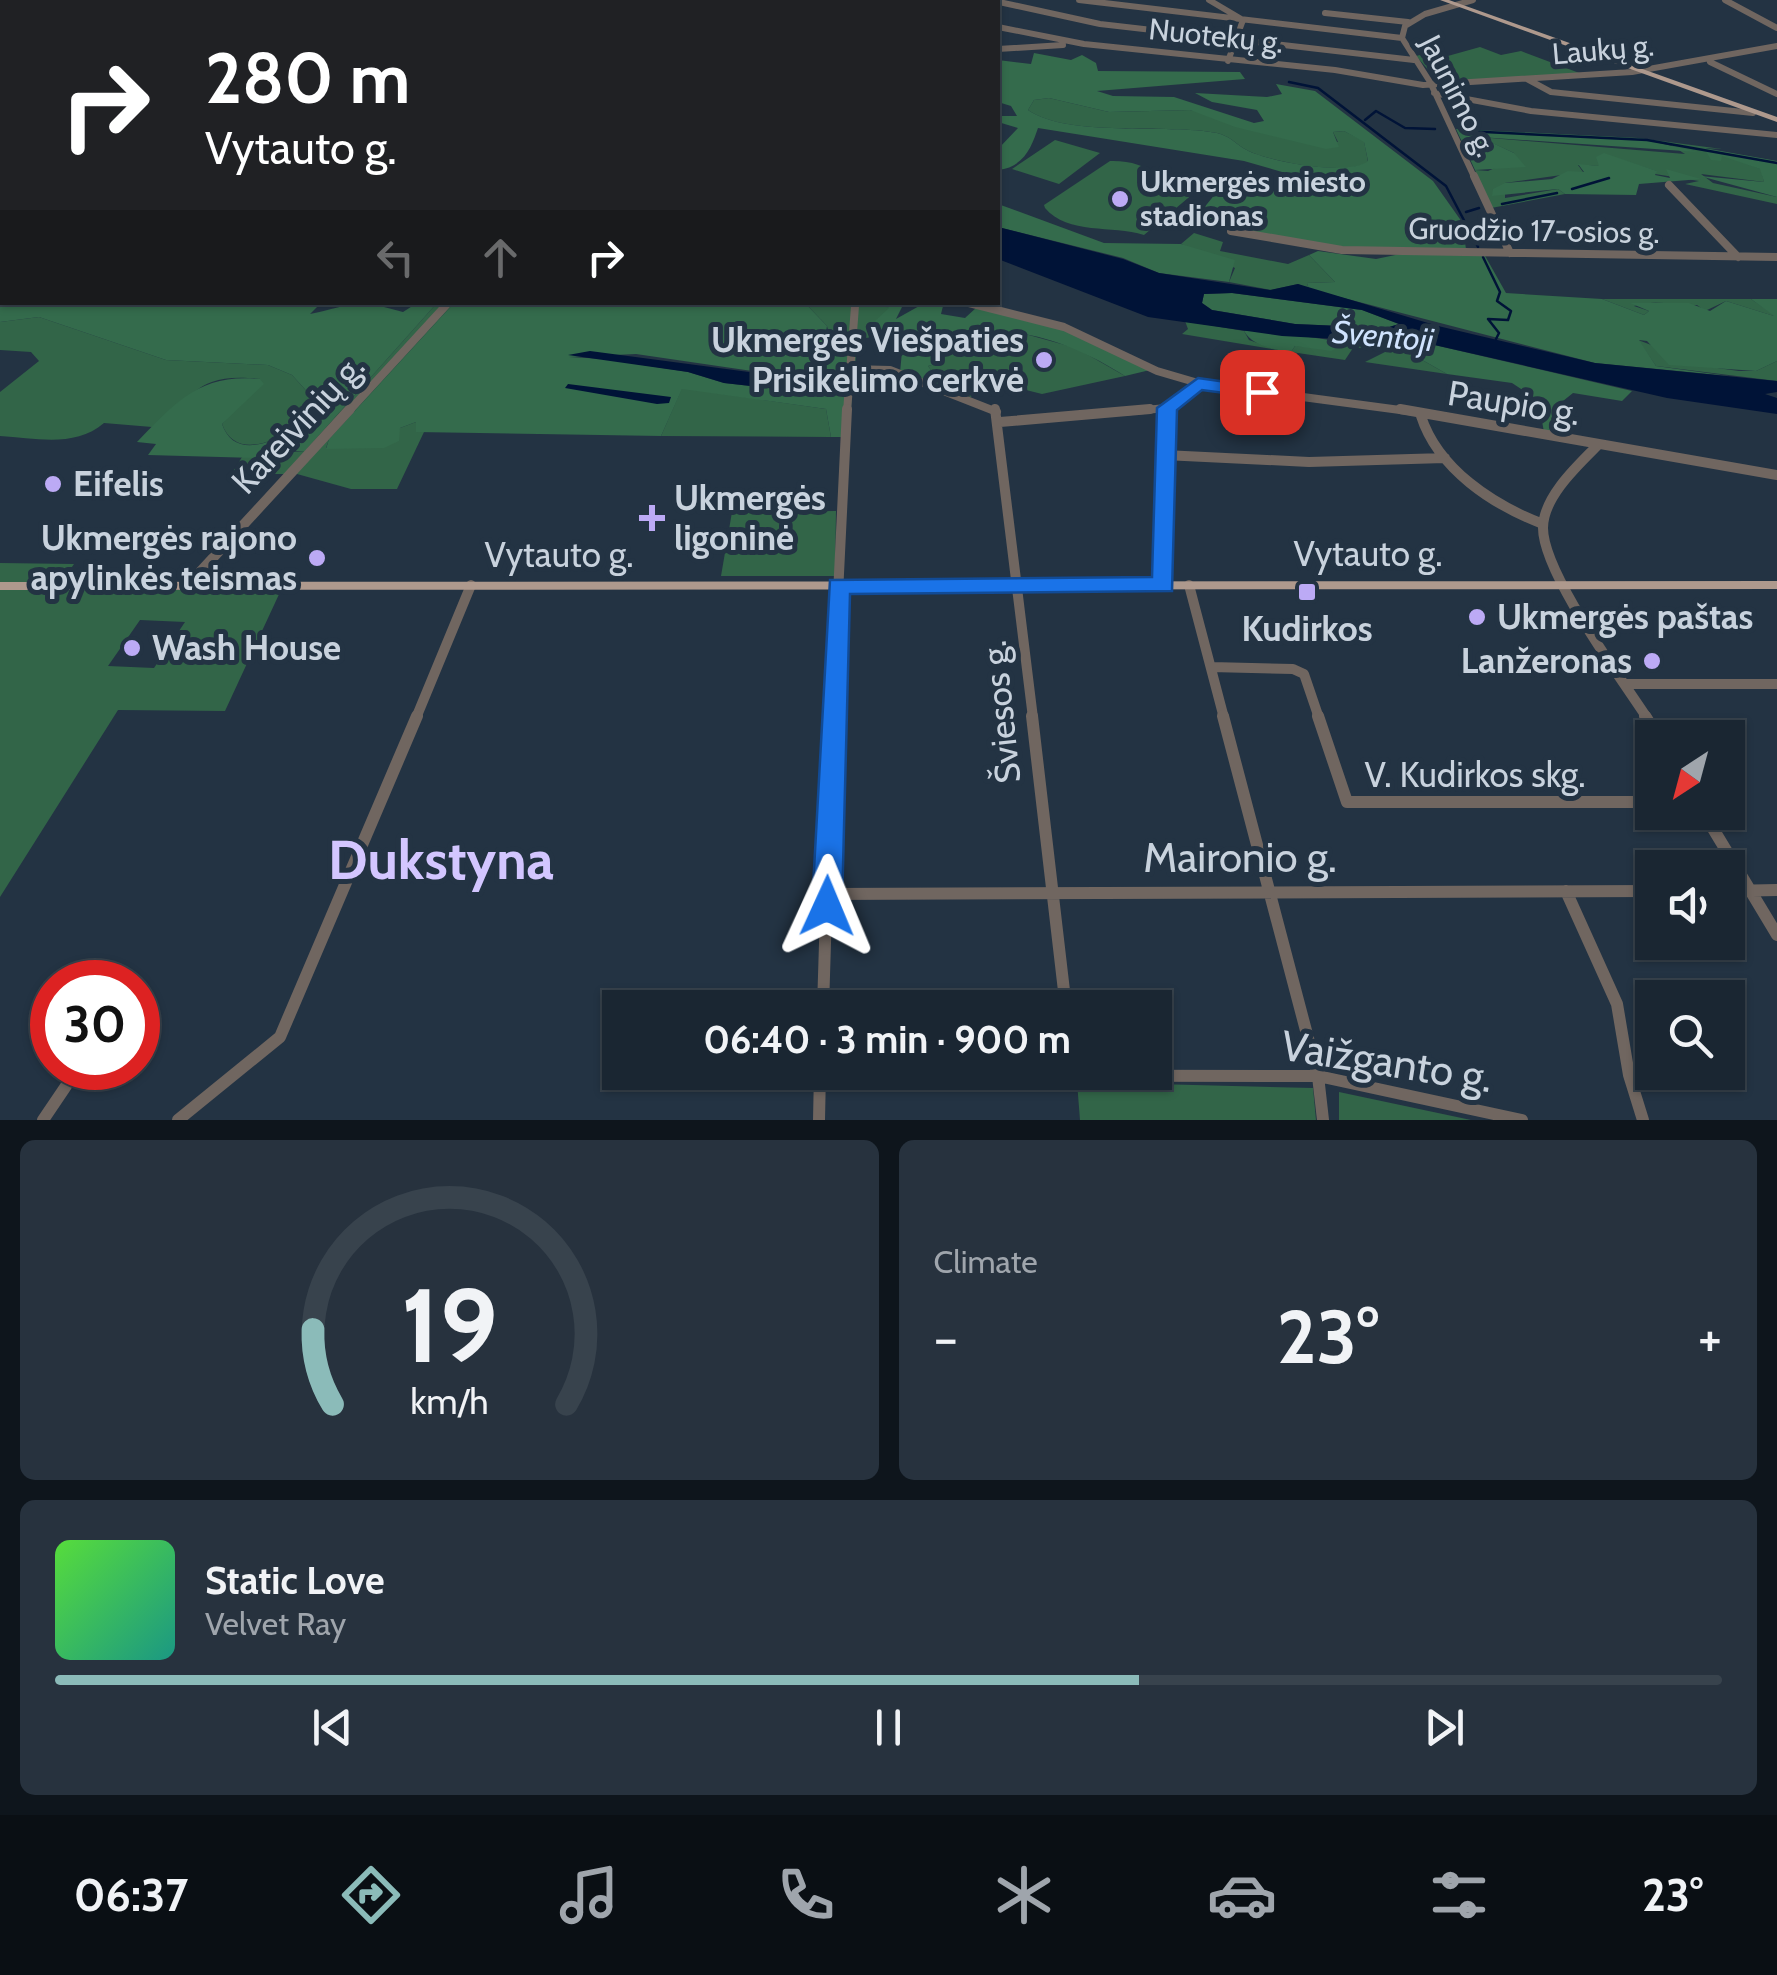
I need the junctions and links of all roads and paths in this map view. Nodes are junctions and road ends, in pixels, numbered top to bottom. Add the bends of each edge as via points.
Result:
1 (1079, 0) edge
2 (1210, 0) edge
3 (1444, 0) edge
4 (1472, 0) edge
5 (1725, 0) edge
6 (1000, 2) edge
7 (1120, 3) edge
8 (1454, 4) junction
9 (1325, 13) dead end
10 (1242, 20) junction
11 (1408, 22) junction
12 (1103, 25) junction
13 (1000, 27) edge
14 (1777, 28) edge
15 (1402, 38) junction
16 (1235, 40) junction
17 (1086, 44) junction
18 (1777, 46) edge
19 (1000, 50) edge
20 (1078, 53) dead end
21 (1414, 60) junction
22 (1228, 61) junction
23 (1708, 61) junction
24 (1636, 72) junction
25 (1527, 79) junction
26 (1432, 89) junction
27 (1777, 94) edge
28 (1754, 113) junction
29 (1777, 120) edge
30 (1777, 135) edge
31 (1668, 184) dead end
32 (1231, 231) dead end
33 (1510, 253) junction
34 (1738, 256) junction
35 (1777, 257) edge
36 (446, 305) edge
37 (977, 305) edge
38 (856, 306) dead end
39 (850, 369) junction
40 (1198, 384) junction
41 (1167, 408) junction
42 (997, 410) junction
43 (1422, 416) junction
44 (1020, 420) junction
45 (1000, 422) junction
46 (1598, 445) junction
47 (1164, 455) junction
48 (1445, 458) junction
49 (1777, 474) edge
50 (1543, 524) junction
51 (1564, 583) junction
52 (188, 585) junction
53 (471, 585) junction
54 (1017, 585) junction
55 (1164, 585) junction
56 (1189, 585) junction
57 (0, 586) edge
58 (838, 586) junction
59 (1777, 586) edge
60 (1211, 667) junction
61 (1627, 684) junction
62 (1777, 684) edge
63 (1648, 720) edge
64 (1635, 802) edge
65 (1714, 830) edge
66 (1745, 890) edge
67 (1750, 890) junction
68 (1777, 890) edge
69 (1566, 891) junction
70 (1635, 891) edge
71 (1051, 892) junction
72 (1271, 892) junction
73 (827, 894) junction
74 (1777, 935) edge
75 (824, 990) edge
76 (1064, 990) edge
77 (1172, 1074) edge
78 (1318, 1076) junction
79 (63, 1090) edge
80 (820, 1090) edge
81 (43, 1120) edge
82 (178, 1120) edge
83 (819, 1120) edge
84 (1323, 1120) edge
85 (1522, 1120) edge
86 (1644, 1120) edge

1 - 7 street
2 - 10 street
3 - 8 main road
4 - 8 street, Jaunimo g.
5 - 14 street
6 - 12 street
7 - 10 street
7 - 12 street
8 - 11 street, Jaunimo g.
8 - 24 main road
9 - 11 street
10 - 15 street
10 - 16 street
11 - 15 street, Jaunimo g.
12 - 16 street
12 - 17 street
13 - 17 street, Nuotekų g.
15 - 21 street, Jaunimo g.
16 - 21 street
16 - 22 street
17 - 19 street
17 - 20 street
17 - 22 street, Nuotekų g.
18 - 23 street, Laukų g.
21 - 26 street, Jaunimo g.
22 - 26 street, Nuotekų g.
23 - 24 street, Laukų g.
23 - 27 street
24 - 25 street, Laukų g.
24 - 28 main road
25 - 26 street, Laukų g.
25 - 28 street via 1551,92
26 - 30 street, Nuotekų g. via 1531,111
26 - 33 street, Jaunimo g.
28 - 29 main road
31 - 34 street
32 - 33 street, Gruodžio 17-osios g. via 1322,248
33 - 34 street, Gruodžio 17-osios g.
34 - 35 street, Gruodžio 17-osios g.
36 - 52 street, Kareivinių g.
37 - 40 street via 1064,327
38 - 39 street
39 - 42 street via 890,370
39 - 58 street
40 - 41 street
40 - 43 street
41 - 44 street
41 - 47 street
42 - 44 street
42 - 45 street, Šviesos g.
43 - 46 street, Paupio g.
43 - 48 street via 1425,436
44 - 45 street
45 - 54 street, Šviesos g.
46 - 49 street, Paupio g.
46 - 50 street, Paupio g.
47 - 48 street via 1310,462
47 - 55 street
48 - 50 street via 1496,502
50 - 51 street
51 - 56 main road, Vytauto g.
51 - 59 main road, Vytauto g.
51 - 61 street
52 - 53 main road, Vytauto g.
52 - 57 main road, Vytauto g.
53 - 58 main road, Vytauto g.
53 - 82 street via 280,1037
54 - 55 main road, Vytauto g.
54 - 58 main road, Vytauto g.
54 - 71 street, Šviesos g.
55 - 56 main road, Vytauto g.
56 - 60 street
58 - 73 street
60 - 64 street, V. Kudirkos skg. via 1304,674 1346,802
60 - 72 street
61 - 62 street
61 - 63 street
65 - 67 street
66 - 67 street
67 - 68 street
67 - 74 street
69 - 70 street, Maironio g.
69 - 72 street, Maironio g.
69 - 86 street via 1617,1004
71 - 72 street, Maironio g.
71 - 73 street, Maironio g.
71 - 76 street, Šviesos g.
72 - 78 street
73 - 75 street
77 - 78 street, Vaižganto g.
78 - 84 street
78 - 85 street, Vaižganto g.
79 - 81 street
80 - 83 street

